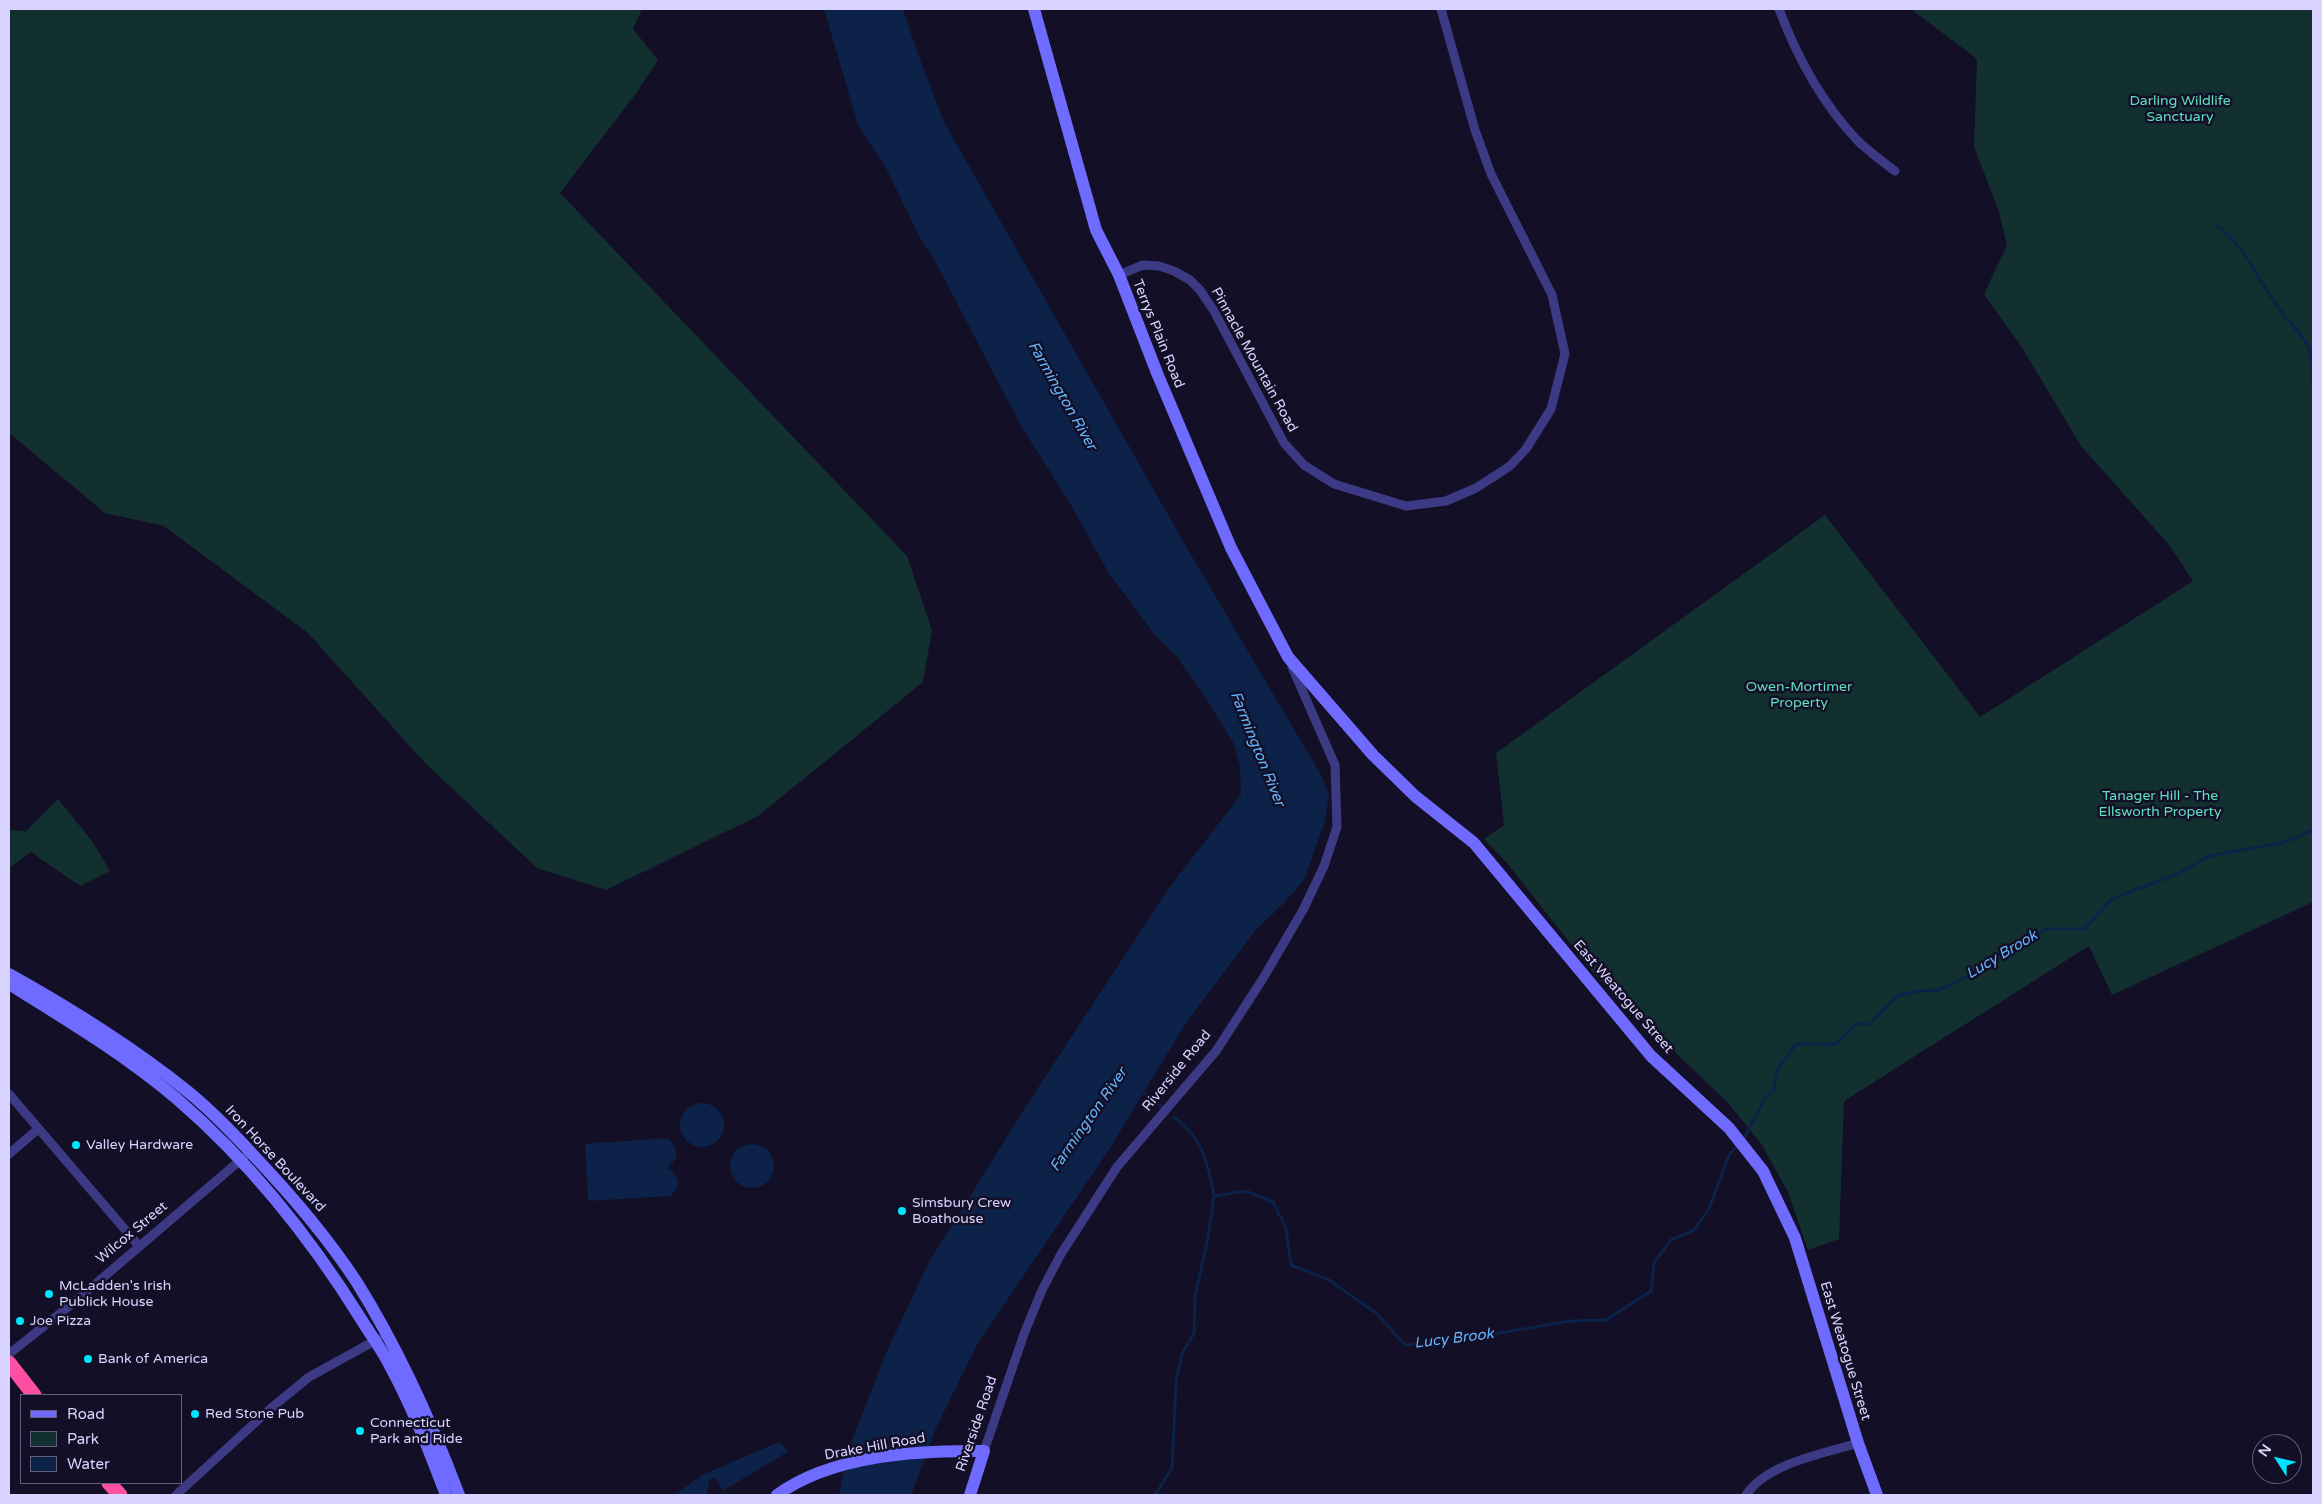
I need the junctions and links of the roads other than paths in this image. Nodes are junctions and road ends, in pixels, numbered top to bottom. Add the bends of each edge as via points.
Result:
1 (1034, 9) edge
2 (1441, 9) edge
3 (1779, 9) edge
4 (1895, 171) dead end
5 (1119, 275) junction
6 (1288, 658) junction
7 (10, 979) edge
8 (9, 1094) edge
9 (38, 1129) junction
10 (9, 1154) edge
11 (245, 1156) junction
12 (139, 1246) junction
13 (386, 1334) junction
14 (374, 1341) junction
15 (9, 1354) edge
16 (9, 1363) edge
17 (33, 1394) edge
18 (1858, 1443) junction
19 (984, 1451) junction
20 (110, 1484) edge
21 (120, 1495) edge
22 (176, 1495) edge
23 (446, 1495) edge
24 (459, 1495) edge
25 (777, 1495) edge
26 (970, 1495) edge
27 (1746, 1495) edge
28 (1877, 1495) edge

1 - 5 street, Terrys Plain Road via 1096,230
2 - 5 street, Pinnacle Mountain Road via 1475,130 1491,174 1552,295 1566,354 1551,409 1526,449 1510,466 1476,488 1446,501 1406,506 1334,484 1304,465 1284,443 1214,311 1190,280 1159,266 1143,265
3 - 4 street via 1803,66 1834,114 1858,141
5 - 6 street, Terrys Plain Road via 1231,548
6 - 18 street, East Weatogue Street via 1373,756 1415,796 1474,843 1651,1056 1729,1128 1762,1171 1794,1238
6 - 19 street, Riverside Road via 1335,765 1337,827 1324,866 1299,918 1216,1050 1116,1167 1061,1254 1024,1334
7 - 11 street, Iron Horse Boulevard via 115,1038 186,1090 227,1126
8 - 9 street
9 - 10 street
9 - 12 street
11 - 12 street, Wilcox Street
11 - 13 street, Iron Horse Boulevard via 288,1191 315,1225 355,1280
11 - 14 street, Iron Horse Boulevard via 315,1249
12 - 15 street, Wilcox Street
13 - 14 street
13 - 24 street, Iron Horse Boulevard via 435,1431
14 - 22 street via 309,1377 270,1408
14 - 23 street, Iron Horse Boulevard via 408,1402
16 - 17 highway
18 - 27 street via 1777,1469 1753,1485
18 - 28 street, East Weatogue Street
19 - 25 street, Drake Hill Road via 950,1450 842,1465 798,1482
19 - 26 street, Riverside Road
20 - 21 highway

